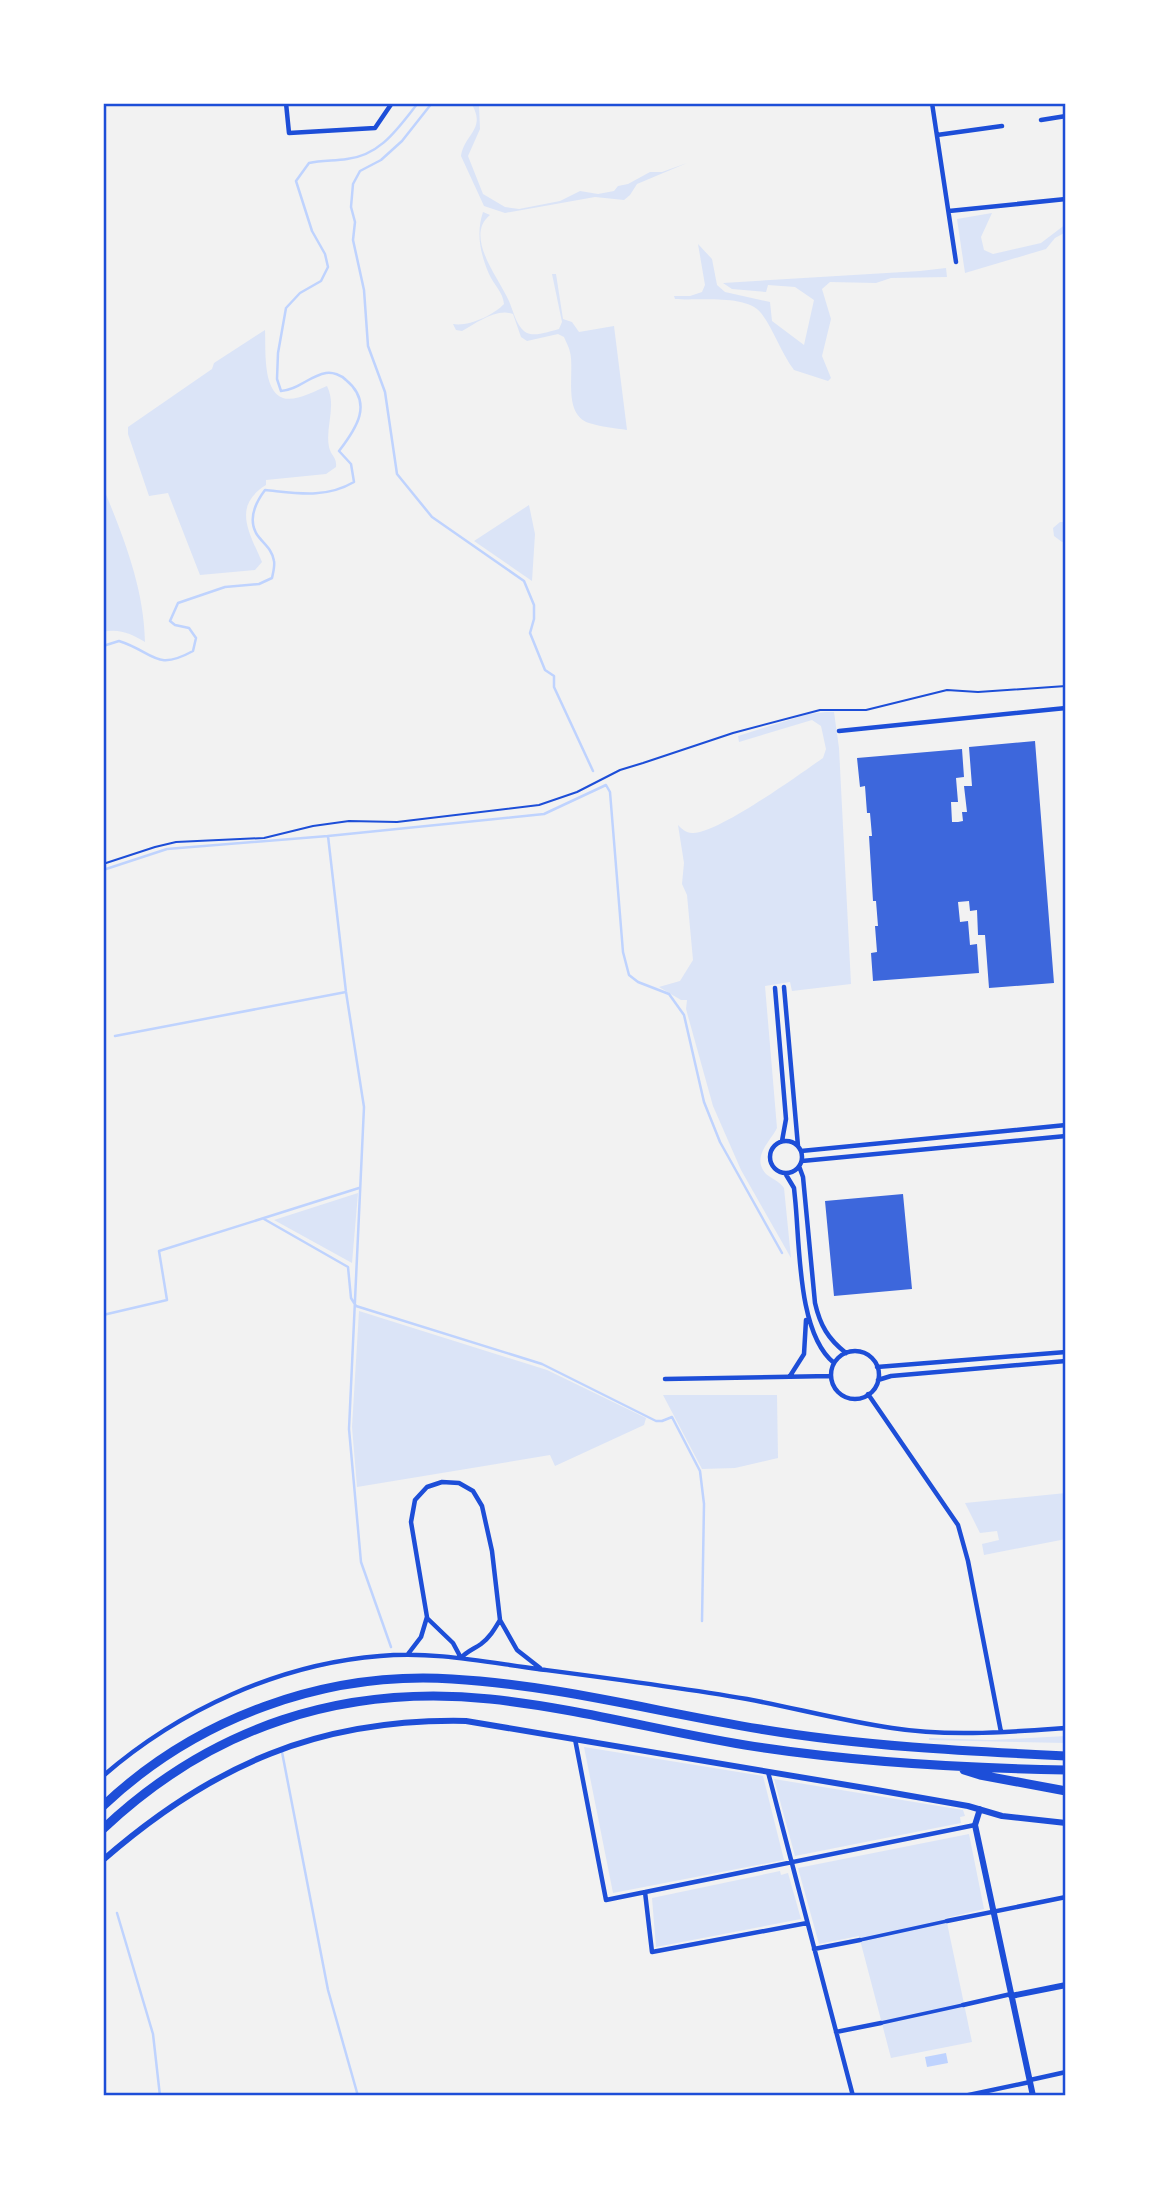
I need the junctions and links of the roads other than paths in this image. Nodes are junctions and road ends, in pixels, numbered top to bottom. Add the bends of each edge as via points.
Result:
1 (286, 103) edge
2 (392, 103) edge
3 (932, 103) edge
4 (1066, 116) edge
5 (1041, 120) dead end
6 (1002, 126) dead end
7 (937, 135) junction
8 (1066, 199) edge
9 (949, 211) junction
10 (956, 262) dead end
11 (1066, 708) edge
12 (839, 731) dead end
13 (783, 987) dead end
14 (775, 988) dead end
15 (1066, 1125) edge
16 (1066, 1136) edge
17 (782, 1142) junction
18 (799, 1148) junction
19 (801, 1164) junction
20 (785, 1173) junction
21 (807, 1315) junction
22 (1066, 1352) edge
23 (846, 1353) junction
24 (1066, 1361) edge
25 (834, 1363) junction
26 (877, 1367) junction
27 (790, 1376) junction
28 (831, 1376) junction
29 (665, 1379) dead end
30 (878, 1380) junction
31 (868, 1394) junction
32 (427, 1617) junction
33 (500, 1620) junction
34 (407, 1655) junction
35 (461, 1658) junction
36 (542, 1670) junction
37 (1066, 1728) edge
38 (1000, 1732) junction
39 (575, 1740) junction
40 (1066, 1756) edge
41 (956, 1767) junction
42 (1066, 1770) edge
43 (768, 1772) junction
44 (103, 1776) edge
45 (1066, 1791) edge
46 (103, 1806) edge
47 (979, 1810) junction
48 (1066, 1823) edge
49 (975, 1825) junction
50 (103, 1829) edge
51 (103, 1860) edge
52 (791, 1863) junction
53 (645, 1892) junction
54 (1066, 1897) edge
55 (993, 1912) junction
56 (947, 1922) joint
57 (807, 1923) junction
58 (860, 1940) joint
59 (814, 1949) junction
60 (1066, 1985) edge
61 (1011, 1995) junction
62 (963, 2005) joint
63 (881, 2023) joint
64 (836, 2032) junction
65 (1066, 2072) edge
66 (1030, 2080) junction
67 (853, 2096) edge
68 (964, 2096) edge
69 (1033, 2096) edge

1 - 2 street via 289,133 374,128
3 - 7 street
4 - 5 street
6 - 7 street
7 - 9 street
8 - 9 street
9 - 10 street
11 - 12 street
13 - 18 street
14 - 17 street via 786,1118
15 - 18 street
16 - 19 street
17 - 18 street
17 - 20 street via 773,1147 770,1157 776,1170
18 - 19 street
19 - 20 street
19 - 23 street via 818,1317 829,1338
20 - 21 street via 796,1198
21 - 25 street via 819,1344
21 - 27 street via 804,1354
22 - 26 street
23 - 25 street
23 - 26 street via 862,1352
24 - 30 street
25 - 28 street
26 - 30 street
27 - 28 street
27 - 29 street
28 - 31 street via 842,1395 858,1398
30 - 31 street
31 - 38 street via 964,1540
32 - 33 street via 411,1522 415,1500 427,1487 442,1482 459,1483 472,1491 482,1506
32 - 34 street via 421,1637
32 - 35 street
33 - 35 street via 492,1635
33 - 36 street via 517,1650
34 - 35 street
34 - 44 street via 339,1662 236,1693 157,1736
35 - 36 street
36 - 38 street via 748,1699 892,1728
37 - 38 street
39 - 43 street
39 - 51 street via 446,1721 360,1729 297,1742 247,1762 184,1797
39 - 53 street via 606,1900
40 - 46 highway via 849,1742 530,1687 450,1678 388,1679 288,1698 225,1722 167,1755
41 - 42 highway
41 - 45 highway
41 - 50 highway via 790,1752 493,1700 379,1698 303,1712 230,1739 163,1779
43 - 47 street
43 - 52 street
47 - 48 street
47 - 49 street
49 - 52 street
49 - 55 street
52 - 53 street
52 - 57 street
53 - 57 street via 652,1952
54 - 55 street
55 - 56 street
55 - 61 street
56 - 58 street
57 - 59 street
58 - 59 street
59 - 64 street
60 - 61 street
61 - 62 street
61 - 66 street
62 - 63 street
63 - 64 street
64 - 67 street
65 - 66 street
66 - 68 street
66 - 69 street

